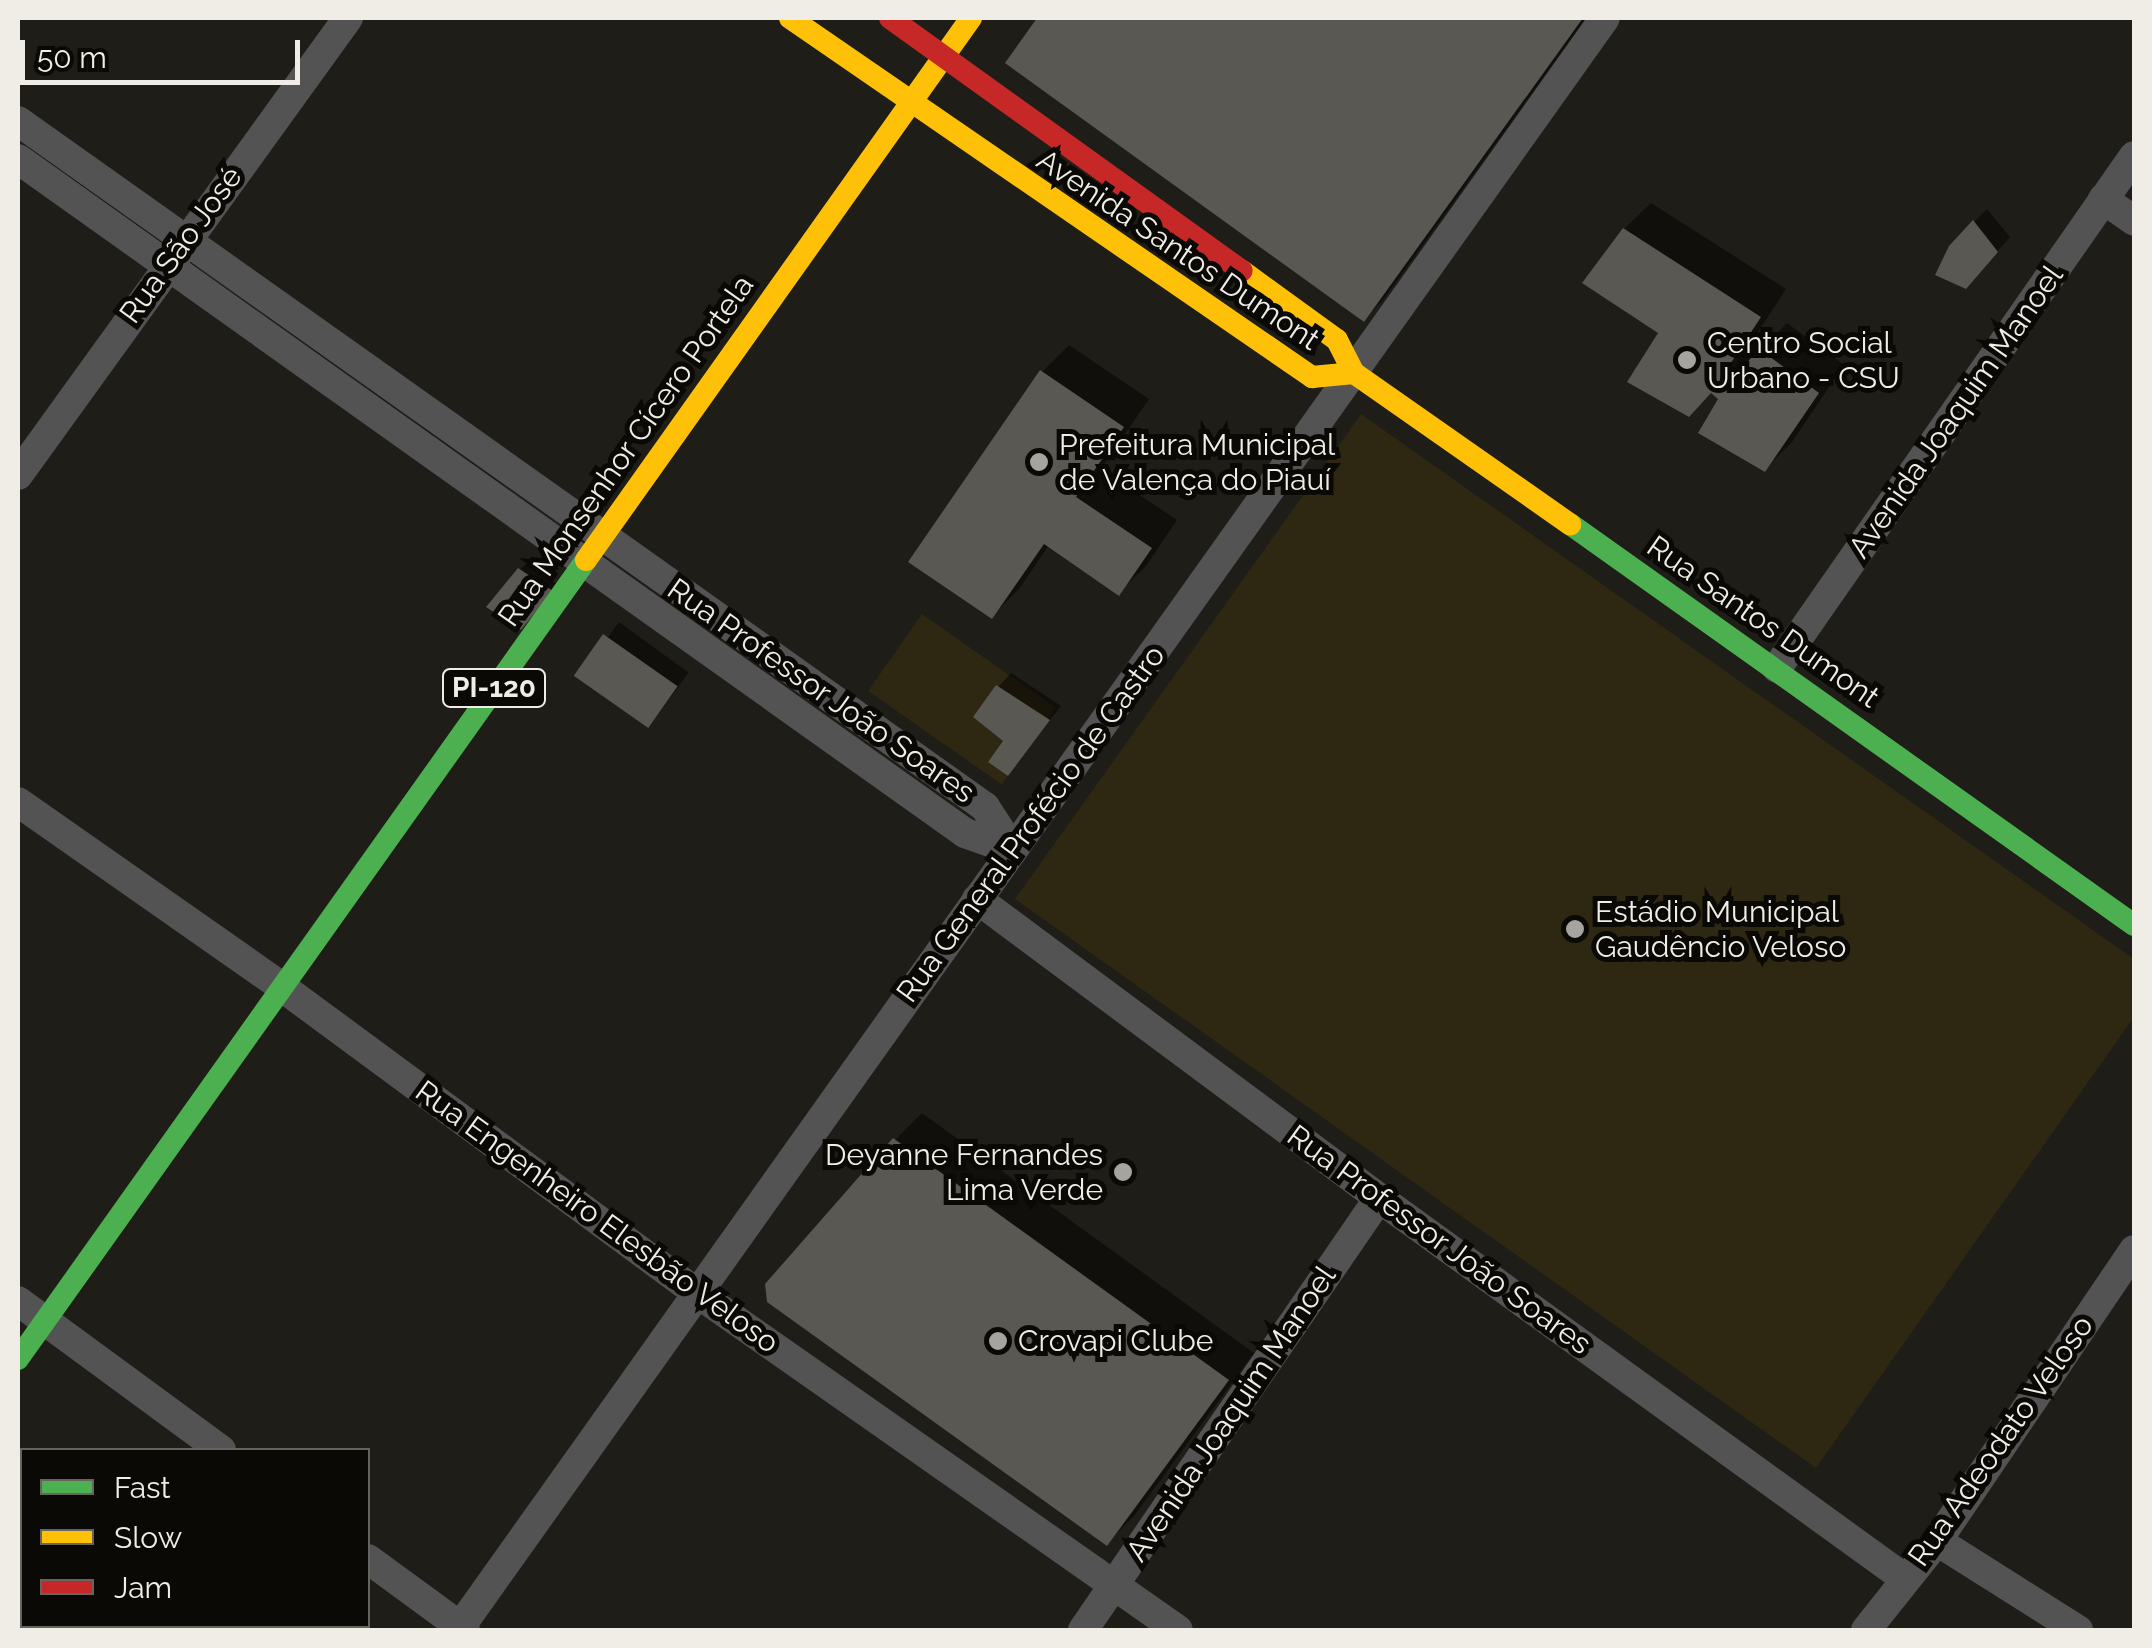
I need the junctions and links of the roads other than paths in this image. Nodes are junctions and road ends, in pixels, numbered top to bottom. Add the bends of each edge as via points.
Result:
1 (348, 18) edge
2 (790, 18) edge
3 (890, 18) edge
4 (972, 18) edge
5 (1605, 18) edge
6 (944, 56) junction
7 (910, 104) junction
8 (18, 121) edge
9 (2134, 156) edge
10 (18, 160) edge
11 (2104, 200) junction
12 (2134, 221) edge
13 (185, 239) junction
14 (166, 265) junction
15 (1354, 373) junction
16 (18, 475) edge
17 (603, 537) junction
18 (584, 562) junction
19 (1778, 668) junction
20 (18, 802) edge
21 (1013, 850) junction
22 (977, 898) junction
23 (2134, 925) edge
24 (282, 987) junction
25 (1379, 1198) junction
26 (2134, 1250) edge
27 (697, 1293) junction
28 (18, 1301) edge
29 (45, 1320) junction
30 (18, 1359) edge
31 (218, 1448) edge
32 (1937, 1541) junction
33 (370, 1561) edge
34 (1904, 1578) junction
35 (1114, 1585) junction
36 (461, 1629) edge
37 (1083, 1630) edge
38 (1178, 1630) edge
39 (1866, 1630) edge
40 (2078, 1630) edge

1 - 13 street, Rua São José
2 - 7 street, Avenida Santos Dumont
3 - 6 street, Avenida Santos Dumont
4 - 6 street, Rua Monsenhor Cícero Portela / PI-120
5 - 15 street, Rua General Profécio de Castro
6 - 7 street, Rua Monsenhor Cícero Portela / PI-120
6 - 15 street, Avenida Santos Dumont via 1337,340
7 - 15 street, Avenida Santos Dumont via 1312,376
7 - 17 street, Rua Monsenhor Cícero Portela / PI-120
8 - 13 street, Rua Professor João Soares
9 - 11 street, Avenida Joaquim Manoel
10 - 14 street, Rua Professor João Soares
11 - 12 street
11 - 19 street, Avenida Joaquim Manoel
13 - 14 street, Rua São José
13 - 17 street, Rua Professor João Soares
14 - 16 street, Rua São José
14 - 18 street, Rua Professor João Soares
15 - 19 street, Rua Santos Dumont
15 - 21 street, Rua General Profécio de Castro
17 - 18 street, Rua Monsenhor Cícero Portela / PI-120
17 - 21 street, Rua Professor João Soares via 985,807
18 - 21 street, Rua Professor João Soares via 965,832
18 - 24 street, Rua Monsenhor Cícero Portela / PI-120
19 - 23 street, Rua Santos Dumont
20 - 24 street, Rua Engenheiro Elesbão Veloso
21 - 22 street, Rua General Profécio de Castro
22 - 25 street, Rua Professor João Soares
22 - 27 street, Rua General Profécio de Castro
24 - 27 street, Rua Engenheiro Elesbão Veloso
24 - 29 street, Rua Monsenhor Cícero Portela / PI-120
25 - 34 street, Rua Professor João Soares
25 - 35 street, Avenida Joaquim Manoel
26 - 32 street, Rua Adeodato Veloso
27 - 35 street, Rua Engenheiro Elesbão Veloso
27 - 36 street, Rua General Profécio de Castro
28 - 29 street
29 - 30 street, Rua Monsenhor Cícero Portela / PI-120
29 - 31 street
32 - 34 street, Rua Adeodato Veloso
32 - 40 street
33 - 36 street
34 - 39 street, Rua Adeodato Veloso
35 - 37 street, Avenida Joaquim Manoel
35 - 38 street, Rua Engenheiro Elesbão Veloso

